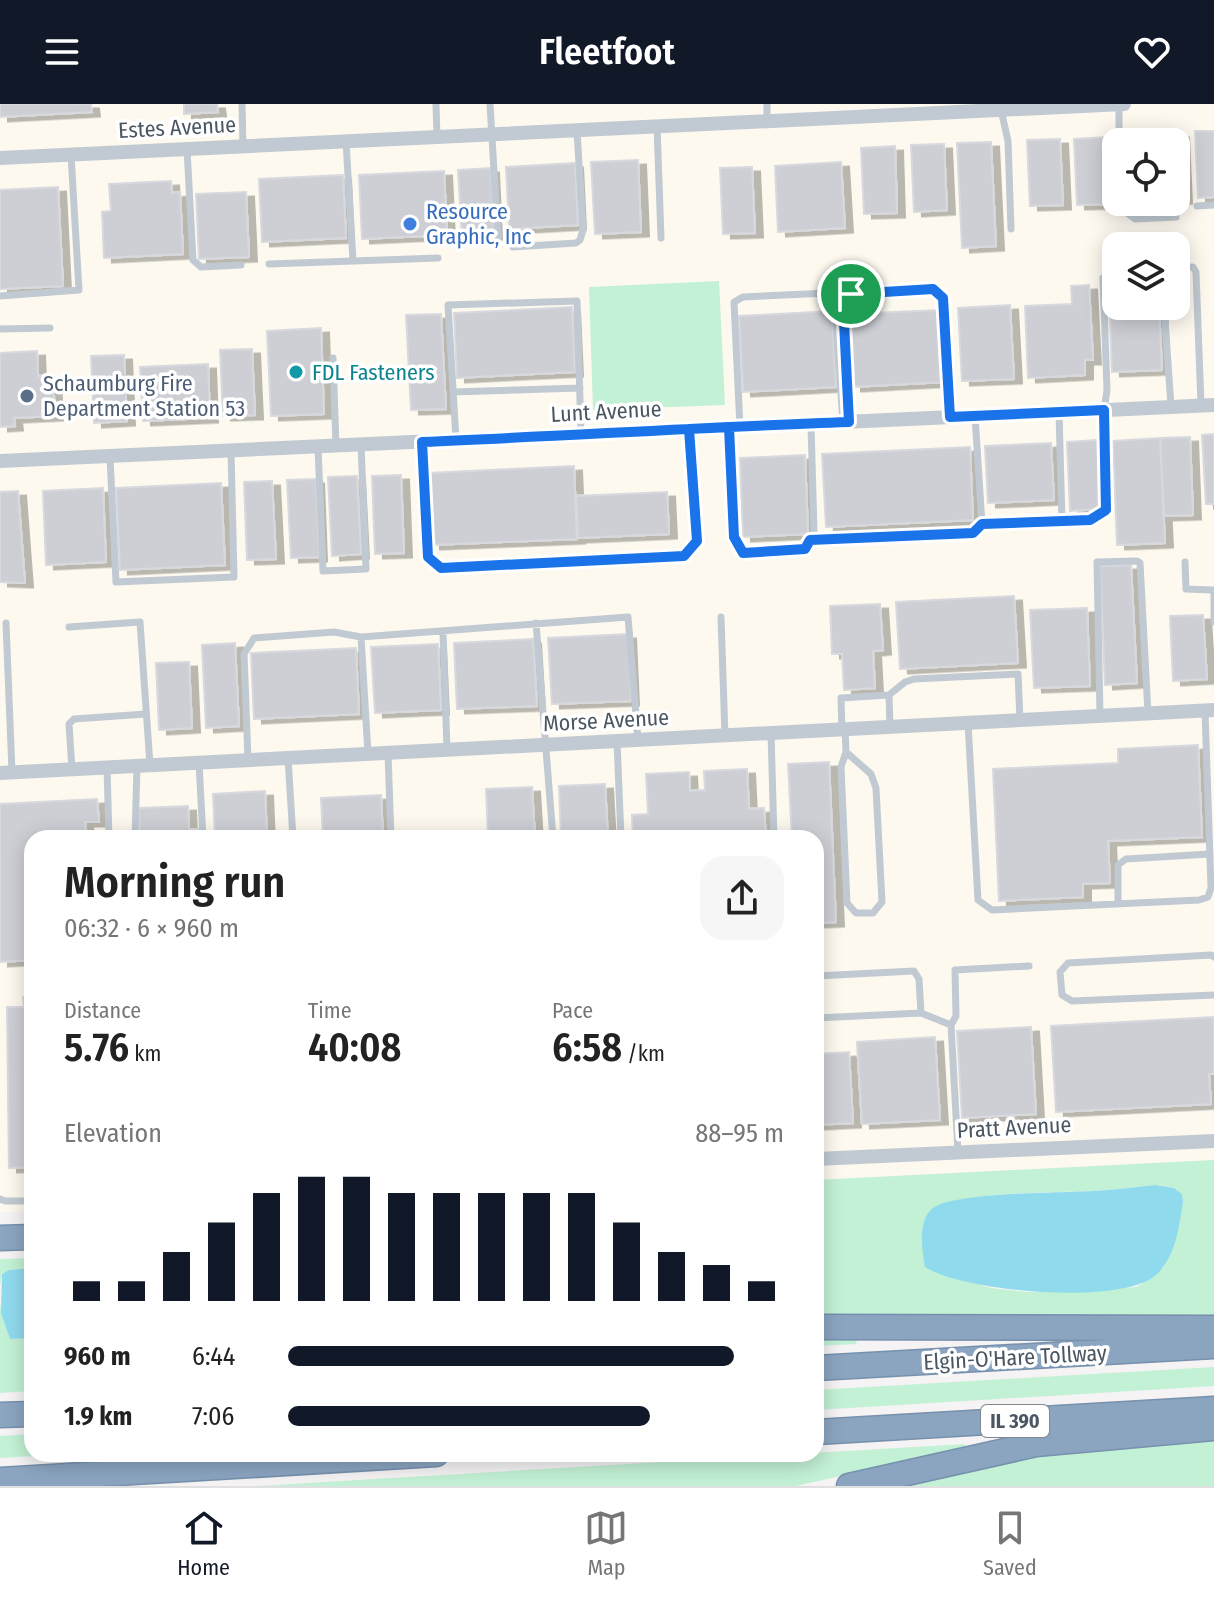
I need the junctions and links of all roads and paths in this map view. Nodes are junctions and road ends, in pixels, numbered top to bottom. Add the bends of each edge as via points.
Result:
1 (242, 104) edge
2 (436, 104) edge
3 (490, 104) edge
4 (767, 104) edge
5 (1111, 104) edge
6 (1121, 104) edge
7 (1047, 106) edge
8 (890, 110) edge
9 (1001, 110) junction
10 (767, 121) junction
11 (657, 126) junction
12 (1120, 128) edge
13 (577, 130) junction
14 (491, 134) junction
15 (437, 137) junction
16 (346, 141) junction
17 (243, 146) junction
18 (187, 149) junction
19 (71, 154) junction
20 (0, 158) edge
21 (1214, 205) edge
22 (1197, 206) dead end
23 (1131, 216) edge
24 (1176, 217) dead end
25 (1011, 229) dead end
26 (498, 238) dead end
27 (661, 238) dead end
28 (513, 247) dead end
29 (438, 258) dead end
30 (353, 261) junction
31 (269, 264) dead end
32 (241, 265) dead end
33 (1190, 267) edge
34 (0, 296) edge
35 (1104, 320) edge
36 (1165, 320) edge
37 (50, 328) dead end
38 (0, 329) edge
39 (333, 358) dead end
40 (580, 388) junction
41 (453, 392) junction
42 (1208, 405) edge
43 (1171, 406) junction
44 (1104, 410) junction
45 (1059, 412) junction
46 (975, 416) junction
47 (950, 417) junction
48 (846, 422) junction
49 (811, 424) junction
50 (734, 427) junction
51 (689, 429) junction
52 (581, 434) junction
53 (456, 440) junction
54 (422, 442) junction
55 (361, 444) junction
56 (318, 446) junction
57 (336, 446) junction
58 (231, 451) junction
59 (110, 456) junction
60 (0, 461) edge
61 (1062, 521) junction
62 (982, 524) junction
63 (810, 540) junction
64 (1185, 562) dead end
65 (1213, 590) edge
66 (721, 617) dead end
67 (1214, 622) edge
68 (6, 623) dead end
69 (536, 623) junction
70 (69, 627) dead end
71 (443, 631) junction
72 (361, 637) junction
73 (4, 665) edge
74 (889, 695) junction
75 (1209, 711) edge
76 (146, 714) junction
77 (1148, 714) junction
78 (1100, 716) junction
79 (1020, 720) junction
80 (968, 723) junction
81 (890, 727) junction
82 (843, 730) junction
83 (771, 733) junction
84 (725, 736) junction
85 (638, 740) junction
86 (617, 741) junction
87 (546, 745) junction
88 (447, 750) junction
89 (846, 752) junction
90 (388, 753) junction
91 (368, 754) junction
92 (288, 758) junction
93 (248, 760) junction
94 (199, 763) junction
95 (143, 766) junction
96 (107, 768) junction
97 (72, 769) junction
98 (6, 773) edge
99 (109, 830) edge
100 (136, 830) edge
101 (203, 830) edge
102 (292, 830) edge
103 (391, 830) edge
104 (552, 830) edge
105 (621, 830) edge
106 (774, 830) edge
107 (1210, 854) junction
108 (1118, 904) junction
109 (1214, 957) edge
110 (1029, 966) dead end
111 (824, 976) edge
112 (1214, 995) edge
113 (921, 1013) junction
114 (824, 1018) edge
115 (951, 1025) junction
116 (1214, 1141) edge
117 (958, 1152) junction
118 (824, 1159) edge
119 (0, 1199) edge
120 (24, 1201) edge
121 (24, 1237) edge
122 (0, 1238) edge
123 (824, 1327) edge
124 (1214, 1328) edge
125 (1214, 1346) edge
126 (824, 1368) edge
127 (1214, 1409) edge
128 (24, 1414) edge
129 (0, 1415) edge
130 (1214, 1428) edge
131 (824, 1432) edge
132 (302, 1462) edge
133 (0, 1480) edge
134 (849, 1486) edge

1 - 17 lane
2 - 15 lane
3 - 14 lane
4 - 10 lane
5 - 6 street, Estes Avenue
5 - 7 street, Estes Avenue
6 - 12 lane
7 - 9 street, Estes Avenue
8 - 9 street, Estes Avenue
8 - 10 street, Estes Avenue
9 - 25 lane via 1008,141
10 - 11 street, Estes Avenue
11 - 13 street, Estes Avenue
11 - 27 lane
13 - 14 street, Estes Avenue
13 - 28 lane via 580,240
14 - 15 street, Estes Avenue
14 - 26 lane
15 - 16 street, Estes Avenue
16 - 17 street, Estes Avenue
16 - 30 lane
17 - 18 street, Estes Avenue
18 - 19 street, Estes Avenue
18 - 32 lane via 193,260 201,267
19 - 20 street, Estes Avenue
19 - 34 lane via 79,290
21 - 22 lane
23 - 24 lane
29 - 30 lane
30 - 31 lane
33 - 42 lane via 1196,272
35 - 44 lane
36 - 43 lane
37 - 38 lane
39 - 57 lane
40 - 41 lane
40 - 41 lane via 577,301 448,305
40 - 52 lane
41 - 53 lane
42 - 43 street, Lunt Avenue
43 - 44 street, Lunt Avenue
44 - 45 street, Lunt Avenue
44 - 61 lane via 1106,510 1090,520
45 - 46 street, Lunt Avenue
45 - 61 lane
46 - 47 street, Lunt Avenue
46 - 62 lane
47 - 48 street, Lunt Avenue
47 - 48 lane via 943,298 933,289 851,294 843,302
48 - 49 street, Lunt Avenue
48 - 50 lane via 834,297 829,293 743,297 734,302
49 - 50 street, Lunt Avenue
49 - 63 lane
50 - 51 street, Lunt Avenue
50 - 63 lane via 734,537 743,553 805,549
51 - 52 street, Lunt Avenue
51 - 54 lane via 697,541 684,556 669,557 441,568 428,557
52 - 53 street, Lunt Avenue
53 - 54 street, Lunt Avenue
54 - 55 street, Lunt Avenue
55 - 56 lane via 366,569 323,571
55 - 57 street, Lunt Avenue
56 - 57 street, Lunt Avenue
56 - 58 street, Lunt Avenue
58 - 59 street, Lunt Avenue
58 - 59 lane via 234,577 116,582
59 - 60 street, Lunt Avenue
61 - 62 lane
62 - 63 lane via 973,533
64 - 65 lane via 1186,589
65 - 67 lane
66 - 84 lane
68 - 73 lane
69 - 71 lane
69 - 85 lane via 628,617
69 - 87 lane
70 - 76 lane via 140,622
71 - 72 lane
71 - 88 lane
72 - 91 lane
72 - 93 lane via 334,632 254,638 244,654
73 - 98 lane
74 - 79 lane via 914,679 1018,674
74 - 81 lane
74 - 82 lane via 841,698
75 - 77 street, Morse Avenue
75 - 107 lane
76 - 95 lane
76 - 97 lane via 74,719 69,724
77 - 78 street, Morse Avenue
77 - 78 lane via 1140,563 1097,562
78 - 79 street, Morse Avenue
79 - 80 street, Morse Avenue
80 - 81 street, Morse Avenue
80 - 108 lane via 981,904 992,910
81 - 82 street, Morse Avenue
82 - 83 street, Morse Avenue
82 - 89 lane
83 - 84 street, Morse Avenue
83 - 106 lane
84 - 85 street, Morse Avenue
85 - 86 street, Morse Avenue
86 - 87 street, Morse Avenue
86 - 105 lane
87 - 88 street, Morse Avenue
87 - 104 lane
88 - 90 street, Morse Avenue
89 - 89 lane via 841,767 847,903 856,913 873,913 882,902 876,788 871,774
90 - 91 street, Morse Avenue
90 - 103 lane
91 - 92 street, Morse Avenue
92 - 93 street, Morse Avenue
92 - 102 lane
93 - 94 street, Morse Avenue
94 - 95 street, Morse Avenue
94 - 101 lane
95 - 96 street, Morse Avenue
95 - 100 lane
96 - 97 street, Morse Avenue
96 - 99 lane
97 - 98 street, Morse Avenue
107 - 108 lane via 1126,859 1118,865
107 - 108 lane via 1208,897
109 - 112 lane via 1068,963 1060,972 1062,995 1072,1001
110 - 115 lane via 955,970 956,1016
111 - 113 lane via 914,971
113 - 114 lane
113 - 115 lane
115 - 117 lane
116 - 117 street, Pratt Avenue
117 - 118 street, Pratt Avenue
119 - 120 lane
121 - 122 highway
123 - 124 highway
125 - 126 highway, Elgin-O'Hare Tollway
127 - 131 highway, IL 390
128 - 129 highway
130 - 134 highway via 1036,1444
132 - 133 highway

